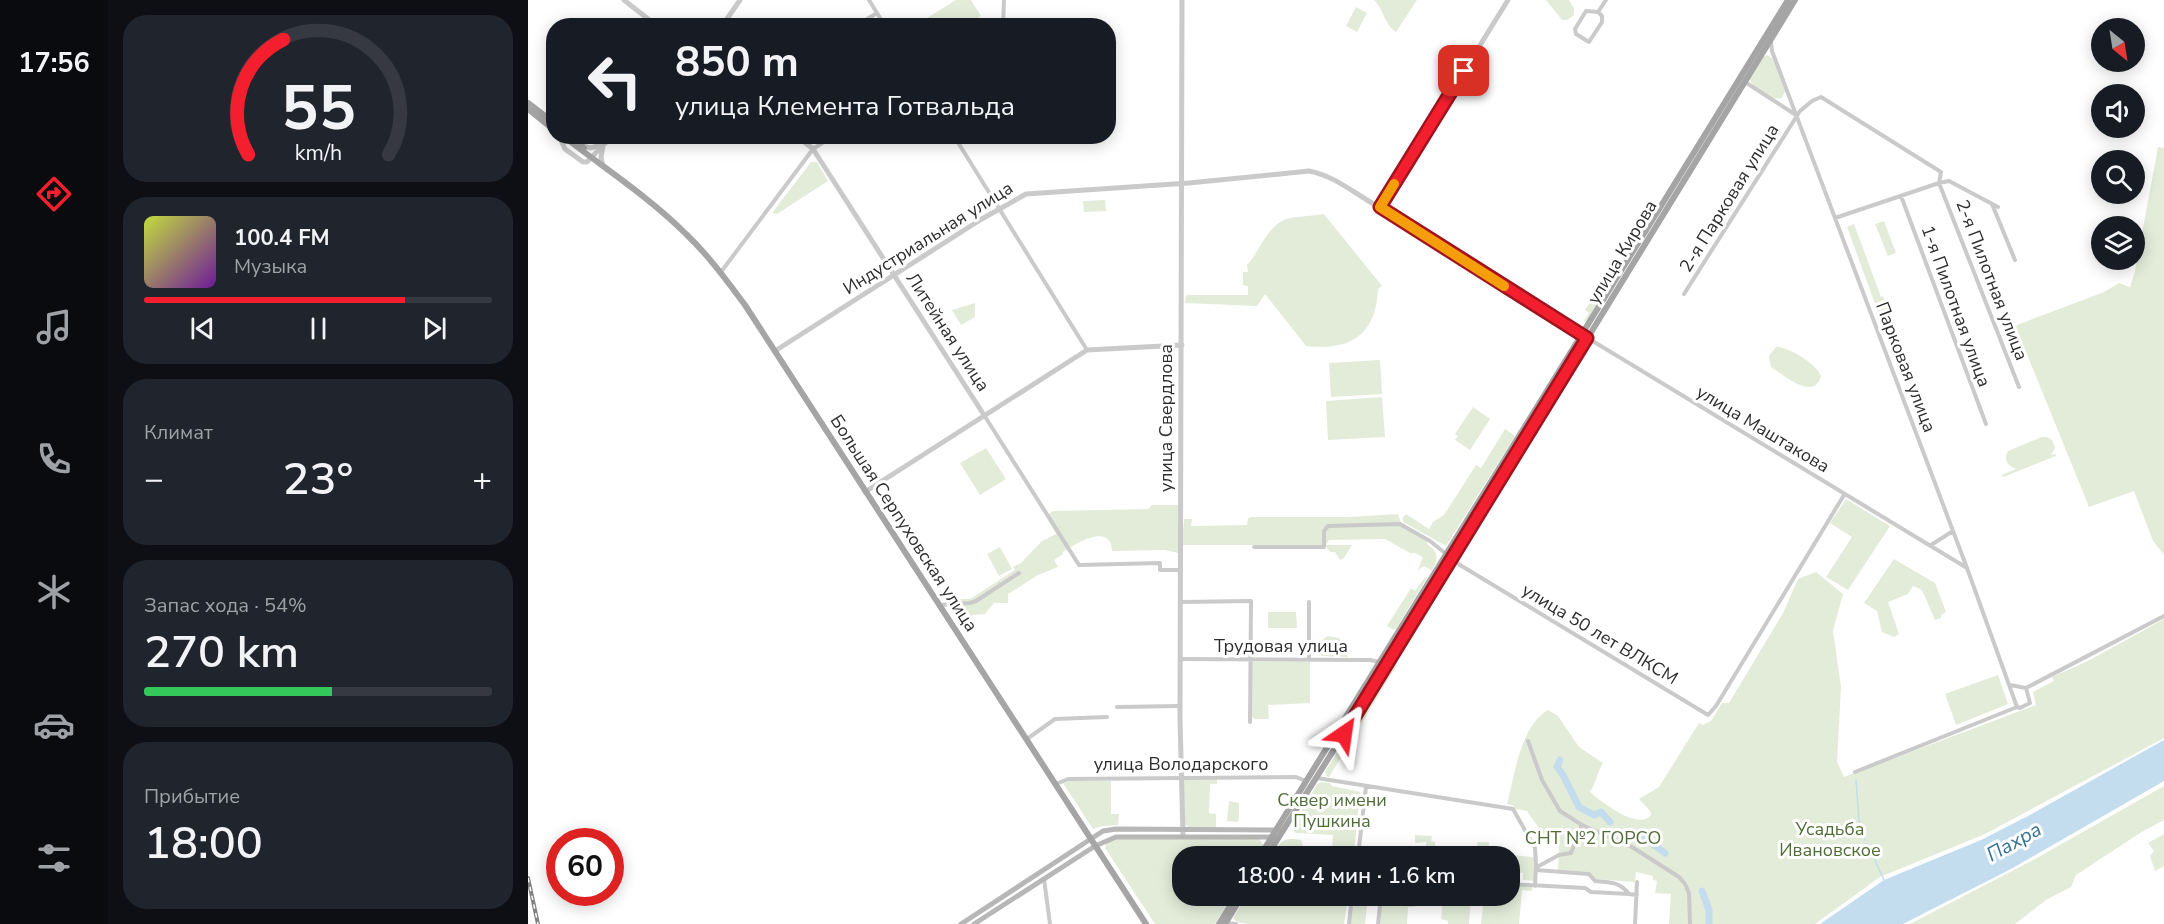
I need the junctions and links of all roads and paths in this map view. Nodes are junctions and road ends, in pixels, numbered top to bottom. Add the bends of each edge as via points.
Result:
1 (624, 0) edge
2 (740, 0) edge
3 (869, 0) edge
4 (1004, 0) edge
5 (1182, 0) edge
6 (1508, 0) edge
7 (1606, 0) edge
8 (1793, 0) edge
9 (1598, 12) junction
10 (877, 13) junction
11 (647, 18) edge
12 (728, 18) edge
13 (869, 18) edge
14 (880, 18) edge
15 (1003, 18) edge
16 (1770, 40) junction
17 (1763, 52) junction
18 (1754, 56) junction
19 (1775, 58) junction
20 (1742, 80) junction
21 (528, 103) edge
22 (528, 110) edge
23 (1797, 116) junction
24 (546, 117) edge
25 (546, 123) edge
26 (573, 144) edge
27 (603, 144) junction
28 (807, 144) edge
29 (821, 144) edge
30 (959, 144) edge
31 (581, 145) joint
32 (813, 149) junction
33 (592, 157) junction
34 (604, 166) junction
35 (1182, 183) junction
36 (1939, 183) junction
37 (1901, 196) junction
38 (1991, 203) junction
39 (1380, 207) junction
40 (1998, 207) dead end
41 (999, 209) junction
42 (1835, 218) junction
43 (2015, 260) dead end
44 (721, 272) junction
45 (894, 276) junction
46 (1684, 294) dead end
47 (1585, 336) junction
48 (1182, 345) junction
49 (1087, 350) junction
50 (775, 351) junction
51 (2019, 387) dead end
52 (984, 415) junction
53 (1986, 424) dead end
54 (865, 492) junction
55 (1844, 495) junction
56 (1953, 531) junction
57 (1930, 545) junction
58 (1254, 548) dead end
59 (1450, 557) junction
60 (1967, 568) junction
61 (1181, 570) junction
62 (1019, 573) dead end
63 (1181, 602) junction
64 (1309, 602) dead end
65 (939, 605) junction
66 (2164, 616) edge
67 (1389, 655) junction
68 (1180, 659) junction
69 (1250, 659) junction
70 (1309, 660) junction
71 (1381, 662) junction
72 (2010, 685) junction
73 (2026, 688) junction
74 (1180, 706) junction
75 (1118, 707) dead end
76 (2017, 707) junction
77 (1356, 708) junction
78 (1107, 717) dead end
79 (1250, 722) dead end
80 (1027, 739) junction
81 (1528, 741) dead end
82 (1856, 772) dead end
83 (1181, 778) junction
84 (1311, 778) junction
85 (1056, 784) junction
86 (1366, 787) junction
87 (1582, 825) junction
88 (1182, 829) junction
89 (1278, 833) junction
90 (1182, 836) junction
91 (1091, 838) junction
92 (1095, 846) junction
93 (1268, 846) edge
94 (1272, 846) edge
95 (1359, 846) edge
96 (1536, 869) junction
97 (1044, 879) junction
98 (1637, 882) dead end
99 (1520, 885) edge
100 (1535, 886) junction
101 (1629, 894) junction
102 (1637, 895) junction
103 (1231, 906) edge
104 (1235, 906) edge
105 (1351, 906) edge
106 (1380, 906) edge
107 (961, 924) edge
108 (974, 924) edge
109 (1050, 924) edge
110 (1146, 924) edge
111 (1223, 924) edge
112 (1236, 924) edge
113 (1349, 924) edge
114 (1378, 924) edge
115 (1635, 924) edge
116 (1690, 924) edge

1 - 11 street
2 - 12 street
3 - 10 street
4 - 15 street
5 - 35 street, улица Свердлова
6 - 39 street
7 - 9 street
8 - 16 main road, улица Кирова
8 - 18 main road, улица Кирова
9 - 9 street via 1602,22 1589,42 1575,29 1586,11
10 - 13 street
10 - 14 street
16 - 17 main road, улица Кирова
16 - 19 street, Парковая улица
17 - 18 street
17 - 19 street
17 - 20 main road, улица Кирова
18 - 20 main road, улица Кирова
19 - 23 street, Парковая улица
20 - 23 street
20 - 47 main road, улица Кирова
21 - 24 main road
22 - 25 main road
23 - 36 street, 2-я Парковая улица via 1821,97 1941,172
23 - 42 street, Парковая улица
23 - 46 street, 2-я Парковая улица
26 - 33 main road, Большая Серпуховская улица
27 - 31 street via 590,148
27 - 33 street
27 - 34 street
28 - 32 street, Литейная улица
29 - 32 street
30 - 41 street
31 - 33 main road, Большая Серпуховская улица
32 - 44 street
32 - 45 street, Литейная улица
33 - 34 main road, Большая Серпуховская улица
34 - 44 main road, Большая Серпуховская улица via 687,234
35 - 39 street, Индустриальная улица via 1309,171 1333,179
35 - 41 street, Индустриальная улица via 1026,195
35 - 48 street, улица Свердлова
36 - 37 street
36 - 38 street via 1949,181
36 - 51 street, 2-я Пилотная улица
37 - 42 street
37 - 53 street, 1-я Пилотная улица
38 - 40 street
38 - 43 street
39 - 47 street, Индустриальная улица
41 - 45 street, Индустриальная улица
41 - 49 street
42 - 56 street, Парковая улица
44 - 50 main road, Большая Серпуховская улица
45 - 50 street, Индустриальная улица
45 - 52 street, Литейная улица
47 - 55 street, улица Маштакова
47 - 59 main road, улица Кирова
48 - 49 street
48 - 61 street, улица Свердлова
49 - 52 street
50 - 54 main road, Большая Серпуховская улица
52 - 54 street
52 - 61 street, Литейная улица via 1079,565 1160,563 1160,570
54 - 65 main road, Большая Серпуховская улица
55 - 57 street, улица Маштакова
55 - 59 street, улица 50 лет ВЛКСМ via 1708,714
56 - 57 street
56 - 60 street, Парковая улица
57 - 60 street, улица Маштакова
58 - 59 street, улица 50 лет ВЛКСМ via 1324,547 1328,526 1395,523 1421,535
59 - 67 main road, улица Кирова
60 - 72 street, Парковая улица
61 - 63 street, улица Свердлова
62 - 65 street via 976,601
63 - 68 street, улица Свердлова
63 - 69 street via 1251,601
64 - 70 street
65 - 80 main road, Большая Серпуховская улица
66 - 73 street
67 - 71 main road, улица Кирова
67 - 77 main road, улица Кирова
68 - 69 street, Трудовая улица
68 - 74 street, улица Свердлова
69 - 70 street, Трудовая улица
69 - 79 street
70 - 71 street, Трудовая улица
71 - 77 main road, улица Кирова
72 - 73 street
72 - 76 street, Парковая улица
73 - 76 street via 2030,702
74 - 75 street
74 - 83 street, улица Свердлова
76 - 82 street
77 - 84 main road, улица Кирова
78 - 80 street via 1055,719
80 - 85 main road, Большая Серпуховская улица
81 - 87 street via 1553,802
83 - 84 street, улица Володарского
83 - 85 street, улица Володарского via 1068,779
83 - 88 street, улица Свердлова
84 - 86 street, улица Володарского
84 - 89 main road, улица Кирова
85 - 91 main road, Большая Серпуховская улица
86 - 95 street
86 - 96 street, улица Володарского via 1513,809 1535,848
87 - 96 street via 1571,853 1559,855
87 - 116 street via 1632,847 1679,877 1689,893
88 - 89 main road
88 - 90 street, улица Свердлова
88 - 91 main road via 1116,829
89 - 90 main road
89 - 93 main road, улица Кирова
89 - 94 main road, улица Кирова
90 - 92 main road via 1116,837
91 - 92 main road, Большая Серпуховская улица
91 - 107 main road
92 - 97 main road
92 - 110 main road, Большая Серпуховская улица
96 - 100 street
96 - 101 street via 1589,874 1595,881 1621,885
97 - 108 main road
97 - 109 street
98 - 102 street
99 - 100 street
100 - 101 street
101 - 102 street
102 - 115 street
103 - 111 main road
104 - 111 main road
105 - 113 street
106 - 114 street
111 - 112 street

